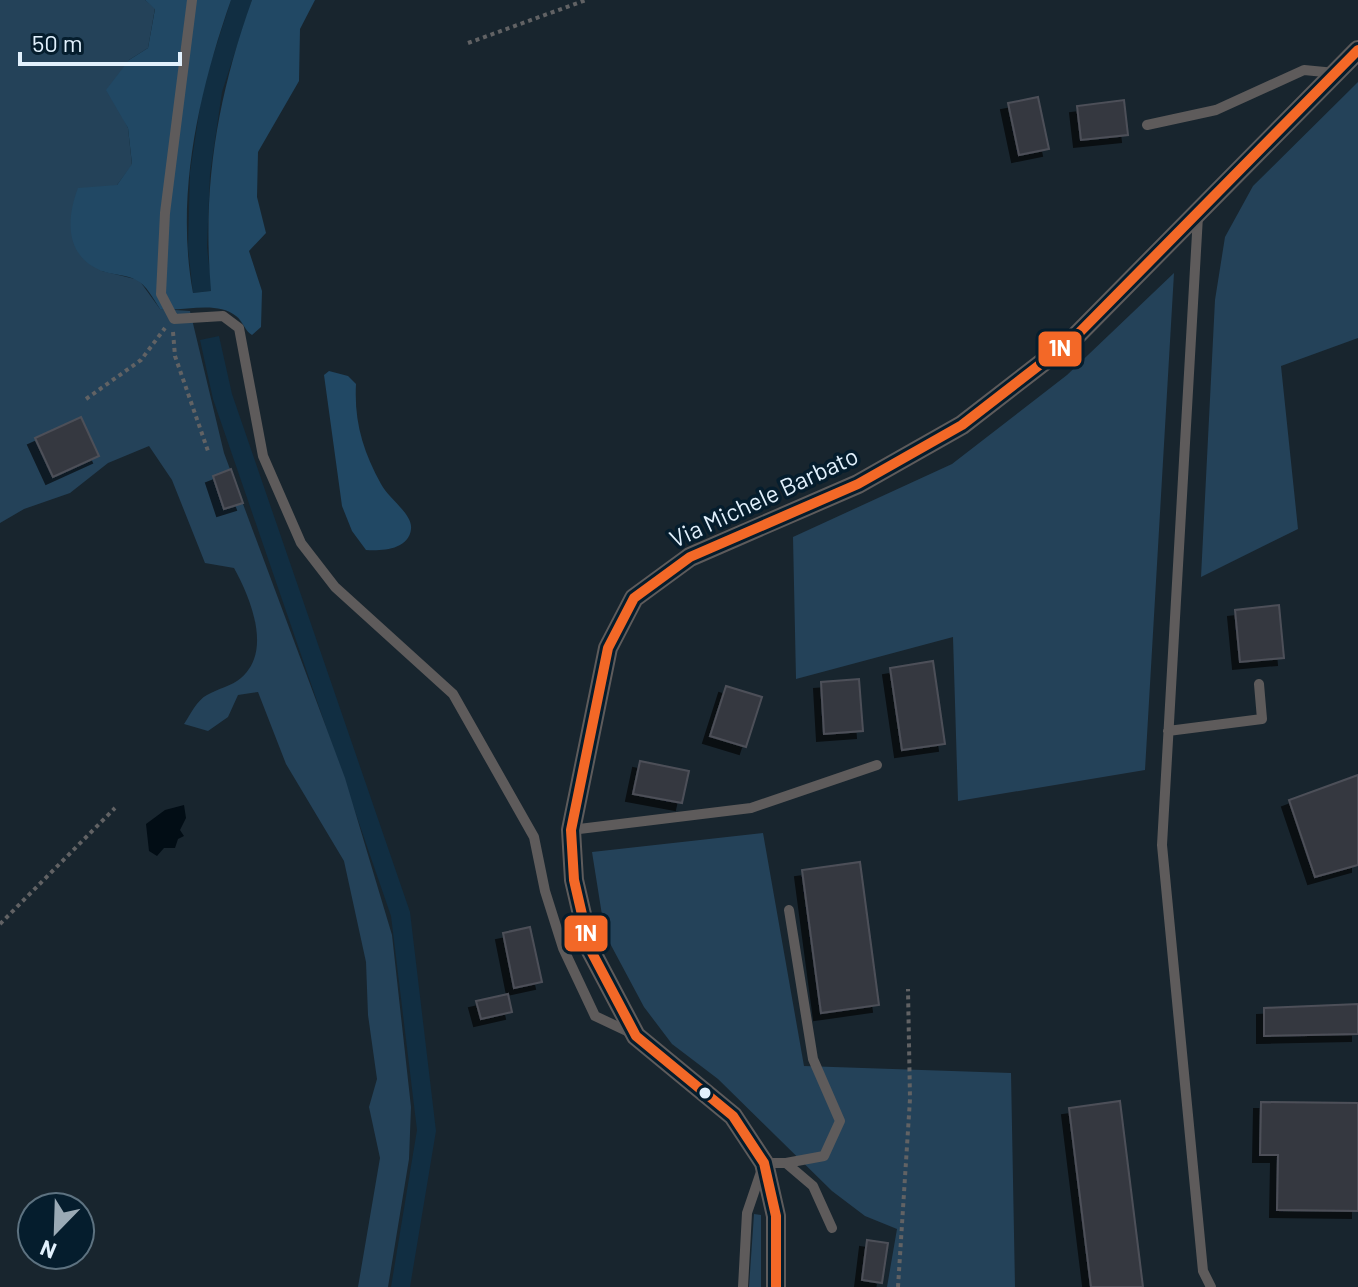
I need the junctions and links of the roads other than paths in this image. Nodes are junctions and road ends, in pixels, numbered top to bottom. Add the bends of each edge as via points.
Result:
1 (192, 0) edge
2 (1358, 50) edge
3 (1337, 73) junction
4 (1147, 125) dead end
5 (1198, 216) junction
6 (1259, 684) dead end
7 (1168, 731) junction
8 (877, 765) dead end
9 (571, 830) junction
10 (789, 910) dead end
11 (636, 1036) junction
12 (764, 1163) junction
13 (786, 1163) junction
14 (832, 1228) dead end
15 (743, 1287) edge
16 (776, 1287) edge
17 (1211, 1287) edge

1 - 11 lane via 165,213 161,294 174,319 223,316 239,328 263,456 301,543 335,587 453,694 534,837 563,948 595,1016
2 - 3 street, Via Michele Barbato
3 - 4 lane via 1304,70 1216,110
3 - 5 street, Via Michele Barbato
5 - 7 lane
5 - 9 street, Via Michele Barbato via 1073,339 962,425 858,484 690,557 634,598 608,648
6 - 7 lane via 1262,719
7 - 17 lane via 1162,845 1203,1271
8 - 9 lane via 751,808
9 - 11 street, Via Michele Barbato via 574,880 590,949
10 - 13 lane via 813,1059 840,1121 824,1156
11 - 12 street, Via Michele Barbato via 733,1116
12 - 13 lane
12 - 15 lane via 747,1213
12 - 16 street via 776,1216
13 - 14 lane via 813,1186

